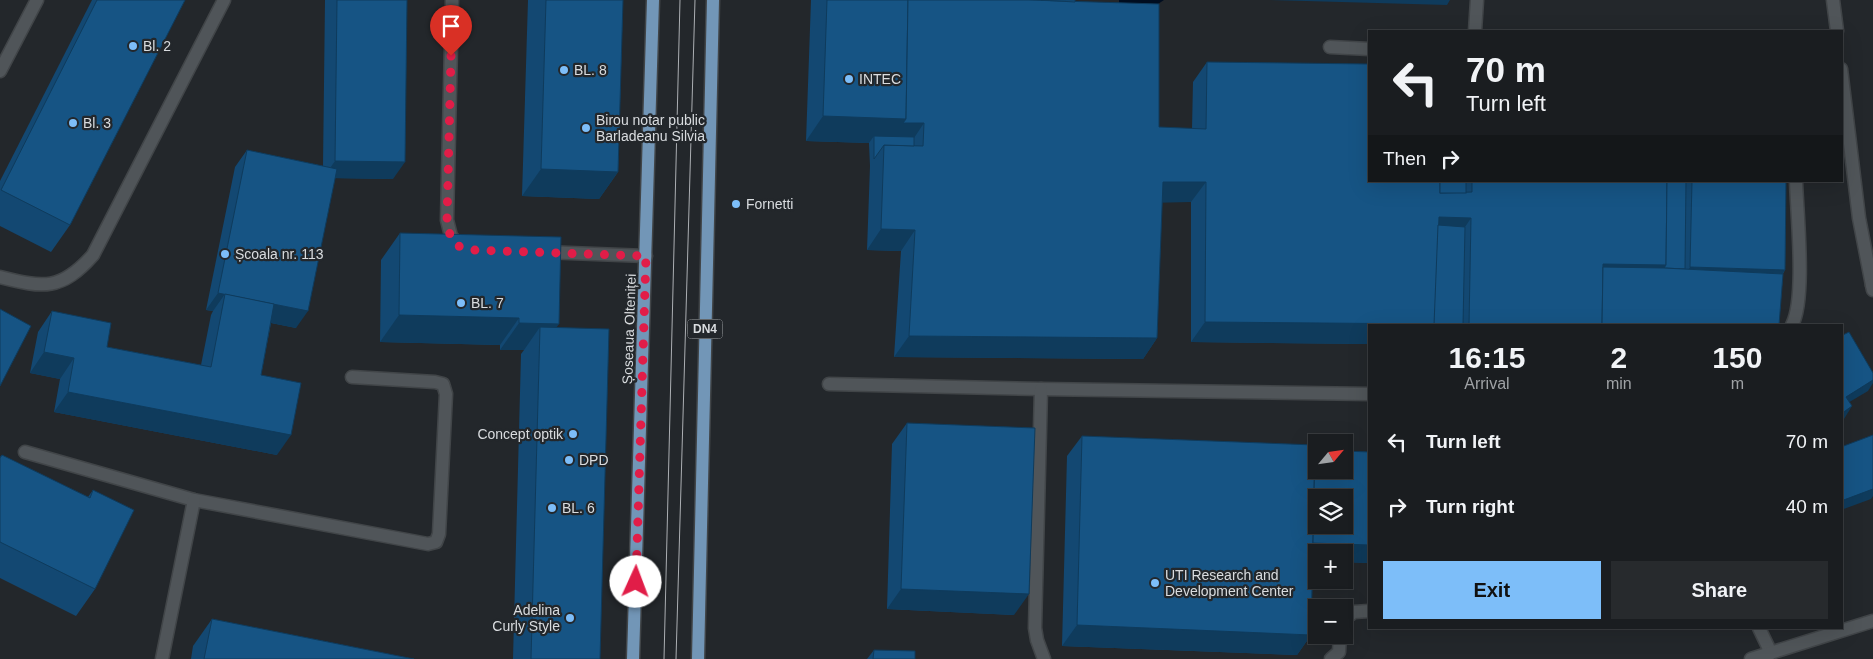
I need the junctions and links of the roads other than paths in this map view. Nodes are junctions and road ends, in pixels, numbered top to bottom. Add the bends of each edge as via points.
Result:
1 (37, 0) edge
2 (224, 0) edge
3 (452, 0) edge
4 (653, 0) edge
5 (713, 0) edge
6 (1477, 0) edge
7 (1833, 0) edge
8 (1476, 30) edge
9 (1837, 30) edge
10 (1330, 47) dead end
11 (1368, 49) edge
12 (0, 71) edge
13 (1843, 86) edge
14 (1796, 182) edge
15 (472, 250) edge
16 (532, 252) edge
17 (646, 256) junction
18 (0, 277) edge
19 (1872, 288) edge
20 (1792, 324) edge
21 (352, 378) dead end
22 (829, 384) dead end
23 (1041, 389) junction
24 (1368, 394) edge
25 (25, 452) dead end
26 (194, 500) junction
27 (1368, 611) edge
28 (1353, 613) edge
29 (1873, 621) edge
30 (1759, 629) edge
31 (1339, 644) edge
32 (1770, 653) junction
33 (162, 659) edge
34 (633, 659) edge
35 (698, 659) edge
36 (1044, 659) edge
37 (1331, 659) edge
38 (1751, 659) edge

1 - 12 street
2 - 18 street via 93,255 71,276 57,283 26,284
3 - 15 street via 447,220 454,242
4 - 17 main road, Șoseaua Olteniței
5 - 35 main road, DN4
6 - 8 street
7 - 9 street
10 - 11 street
13 - 19 street via 1859,218
14 - 20 street via 1800,287
16 - 17 street
17 - 34 main road, Șoseaua Olteniței
21 - 26 street via 443,384 446,403 436,542 428,544
22 - 23 street
23 - 24 street
23 - 36 street via 1035,628
25 - 26 street
26 - 33 street
27 - 28 street
29 - 32 street
30 - 32 street
31 - 37 street via 1339,652
32 - 38 street

